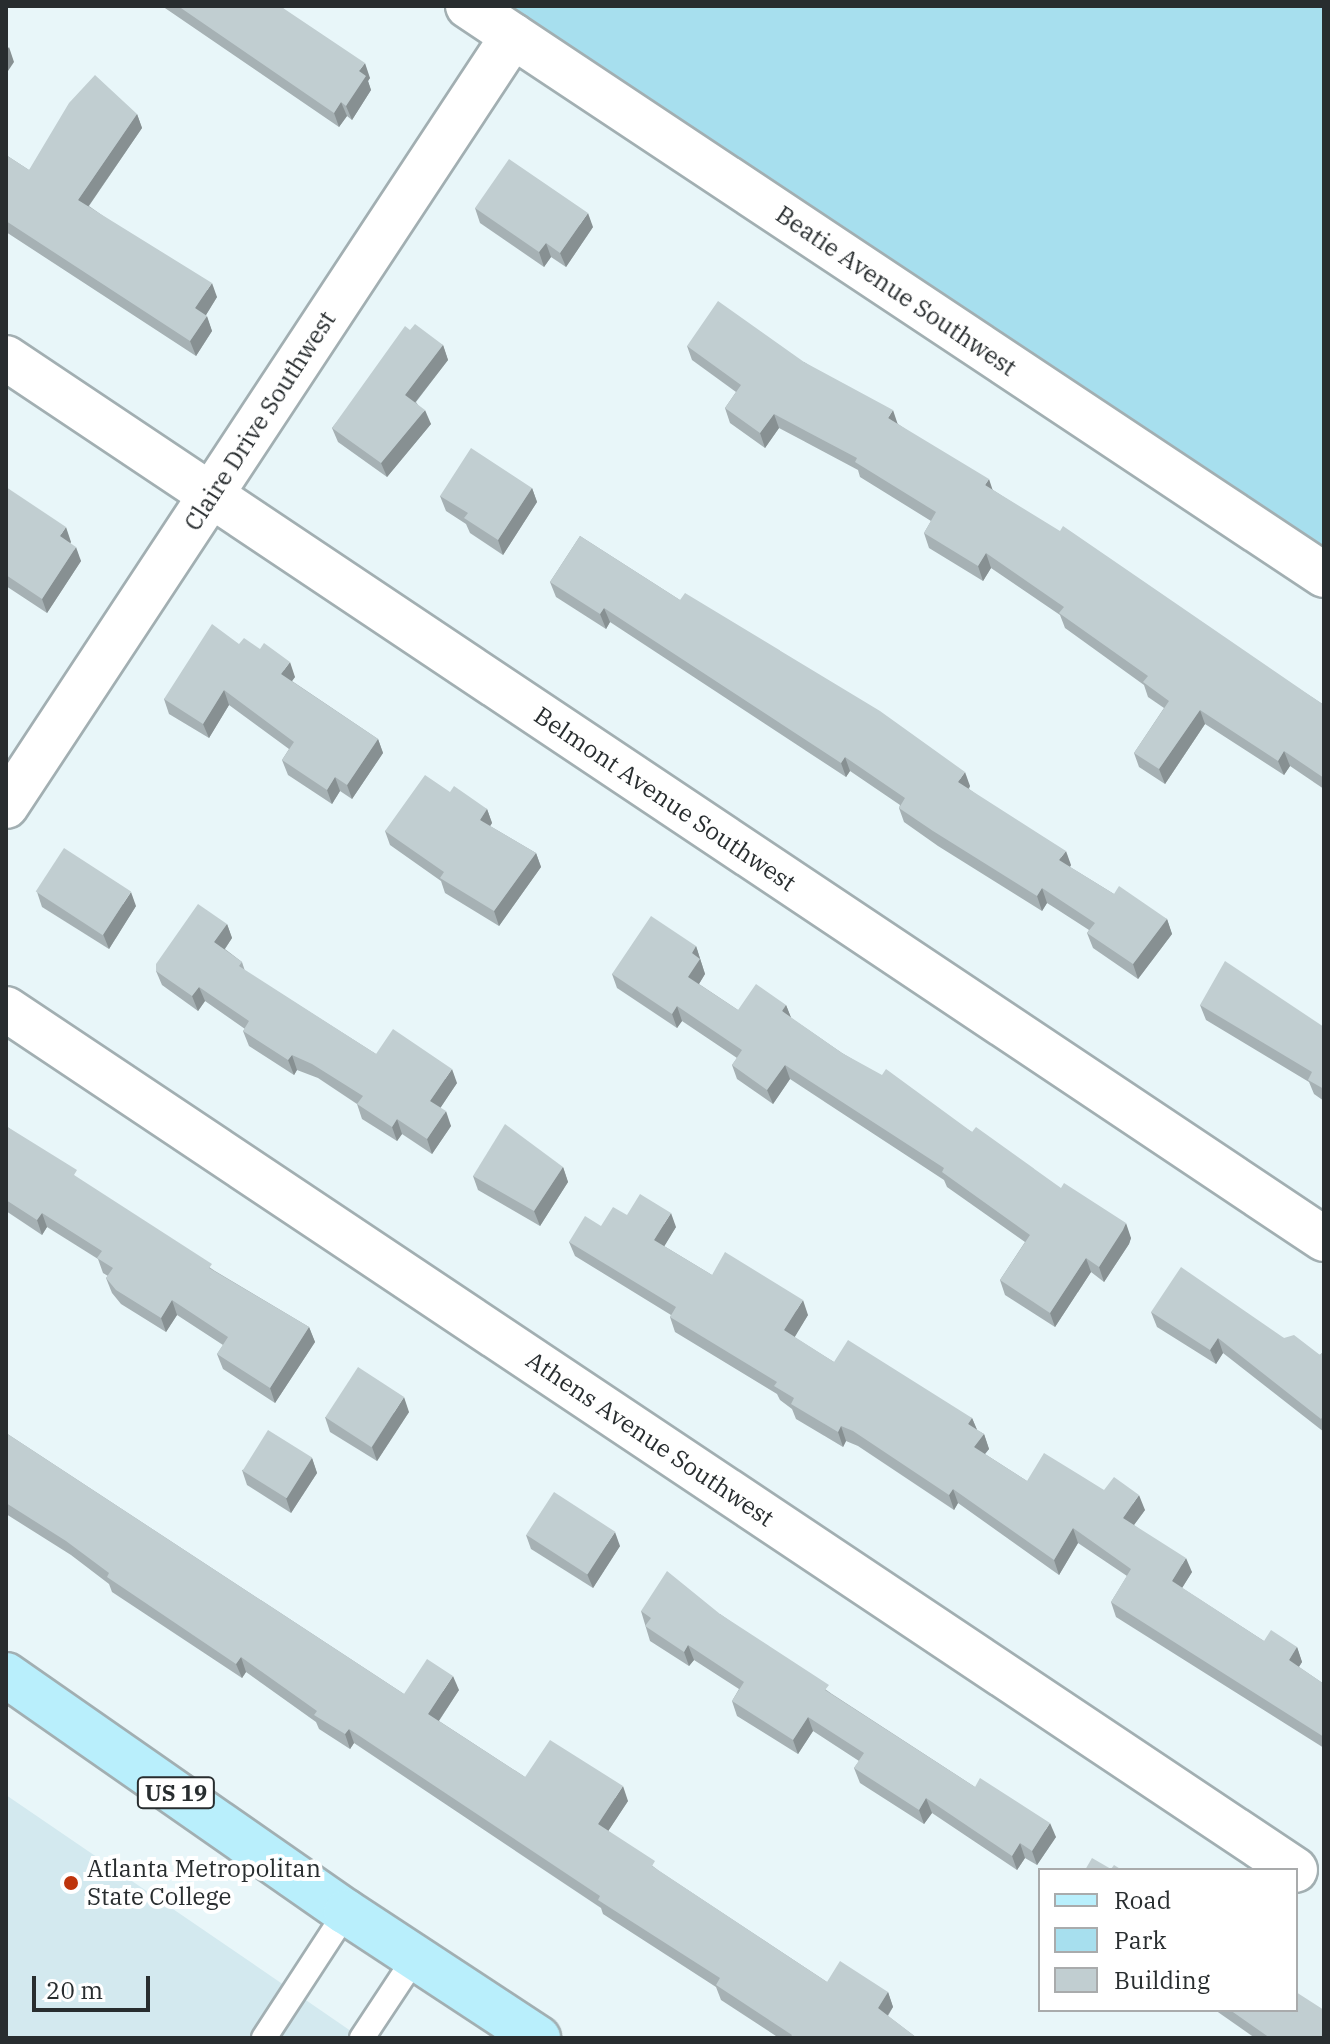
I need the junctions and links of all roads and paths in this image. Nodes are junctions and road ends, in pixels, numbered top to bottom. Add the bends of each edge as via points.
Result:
1 (468, 6) edge
2 (513, 36) junction
3 (6, 358) edge
4 (211, 495) junction
5 (1324, 575) edge
6 (6, 806) edge
7 (6, 1009) edge
8 (1324, 1239) edge
9 (6, 1675) edge
10 (1292, 1868) edge
11 (1298, 1872) edge
12 (1324, 1890) edge
13 (346, 1912) junction
14 (415, 1958) junction
15 (264, 2038) edge
16 (362, 2038) edge
17 (538, 2038) edge

1 - 2 street, Beatie Avenue Southwest
2 - 4 street, Claire Drive Southwest
2 - 5 street, Beatie Avenue Southwest
3 - 4 street, Belmont Avenue Southwest
4 - 6 street, Claire Drive Southwest
4 - 8 street, Belmont Avenue Southwest
7 - 10 street, Athens Avenue Southwest
9 - 13 main road, US 19
11 - 12 street, Athens Avenue Southwest
13 - 14 main road, US 19
13 - 15 lane
14 - 16 lane
14 - 17 main road, US 19

